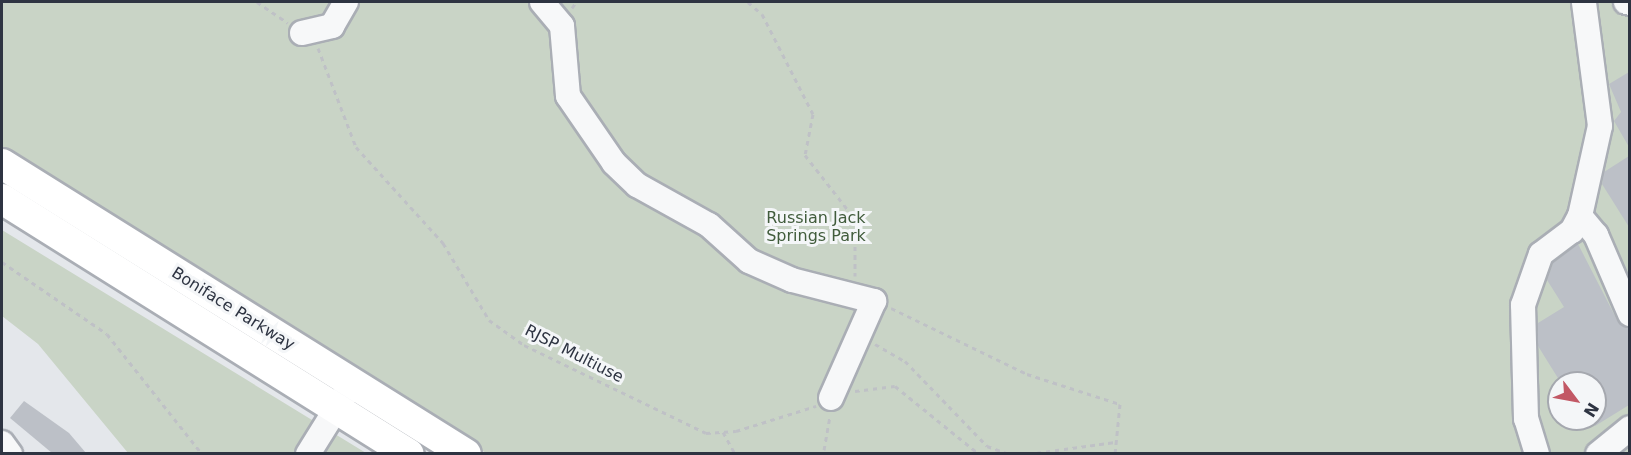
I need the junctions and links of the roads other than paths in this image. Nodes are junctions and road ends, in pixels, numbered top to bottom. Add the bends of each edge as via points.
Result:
1 (346, 2) edge
2 (542, 2) edge
3 (1584, 2) edge
4 (302, 33) road end
5 (2, 164) edge
6 (2, 200) edge
7 (1580, 216) junction
8 (1629, 314) edge
9 (353, 384) junction
10 (831, 398) road end
11 (335, 408) junction
12 (1629, 428) edge
13 (2, 443) edge
14 (10, 453) edge
15 (308, 453) edge
16 (409, 453) edge
17 (466, 453) edge
18 (1537, 453) edge
19 (1598, 453) edge

1 - 4 street via 332,26
2 - 10 street via 562,26 568,96 614,163 637,184 710,225 749,261 792,280 865,298 860,331
3 - 7 street via 1600,126
5 - 9 main road, Boniface Parkway
6 - 11 main road, Boniface Parkway
7 - 8 street via 1599,243 1617,294
7 - 18 street via 1572,231 1541,254 1523,305 1526,419
9 - 11 street
9 - 17 main road, Boniface Parkway
11 - 15 street
11 - 16 main road, Boniface Parkway
12 - 19 street
13 - 14 street

